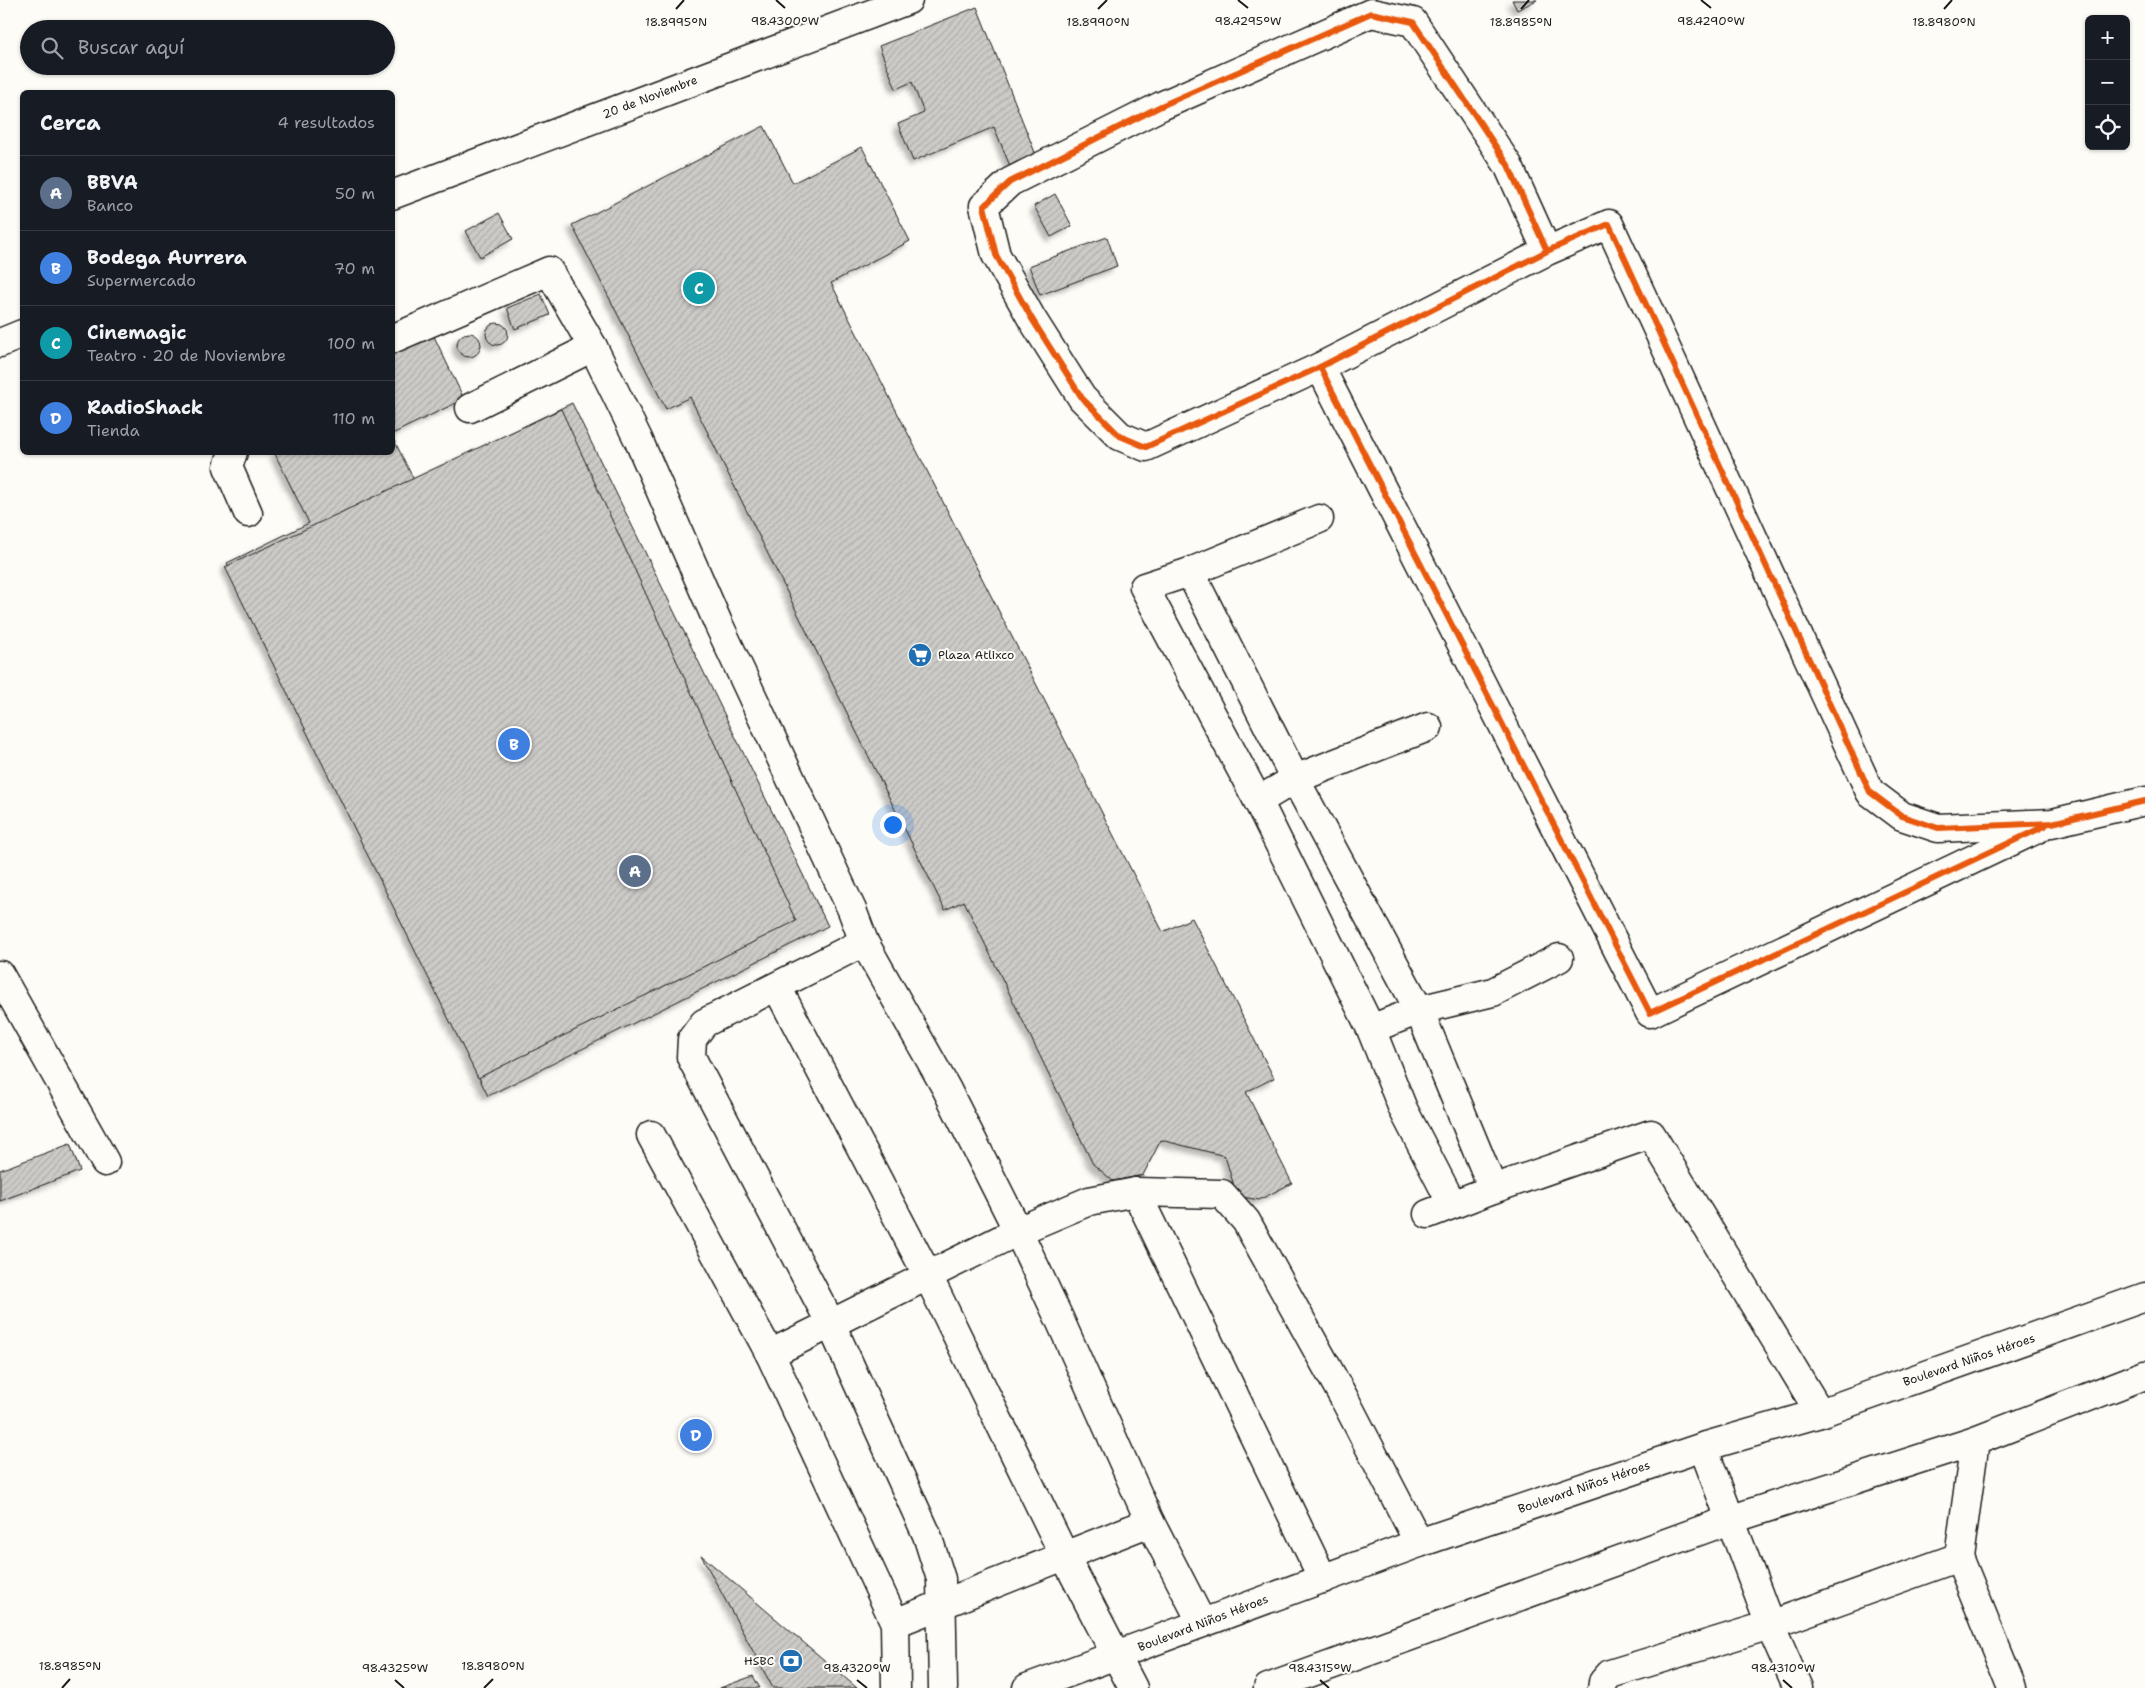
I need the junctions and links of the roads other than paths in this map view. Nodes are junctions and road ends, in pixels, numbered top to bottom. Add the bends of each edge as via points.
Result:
1 (908, 0) edge
2 (395, 193) edge
3 (1547, 251) junction
4 (20, 335) edge
5 (395, 337) edge
6 (0, 343) edge
7 (593, 346) junction
8 (1320, 367) junction
9 (470, 408) dead end
10 (232, 455) edge
11 (248, 513) dead end
12 (1319, 519) dead end
13 (1190, 572) junction
14 (1428, 728) dead end
15 (1295, 779) junction
16 (1258, 801) junction
17 (2145, 801) edge
18 (2052, 823) junction
19 (864, 942) junction
20 (1558, 958) dead end
21 (0, 975) edge
22 (777, 987) junction
23 (1419, 1010) junction
24 (1371, 1029) junction
25 (651, 1134) dead end
26 (105, 1162) dead end
27 (1493, 1188) junction
28 (1136, 1192) junction
29 (1018, 1231) junction
30 (928, 1276) junction
31 (2145, 1297) edge
32 (831, 1324) junction
33 (770, 1354) junction
34 (2145, 1375) edge
35 (1820, 1413) junction
36 (1975, 1441) junction
37 (1703, 1447) junction
38 (1732, 1519) junction
39 (1150, 1522) junction
40 (1419, 1543) junction
41 (1065, 1557) junction
42 (1959, 1557) junction
43 (1323, 1579) junction
44 (943, 1604) junction
45 (895, 1623) junction
46 (1202, 1623) junction
47 (1770, 1625) junction
48 (1118, 1655) junction
49 (1603, 1685) edge
50 (896, 1688) edge
51 (943, 1688) edge
52 (1027, 1688) edge
53 (1133, 1688) edge
54 (1268, 1688) edge
55 (1798, 1688) edge
56 (2012, 1688) edge

1 - 2 street, 20 de Noviembre
3 - 8 street
3 - 8 street via 1508,165 1413,22 1371,13 1152,110 1010,182 984,206 996,255 1032,319 1082,398 1120,436 1146,447
3 - 18 street via 1609,224 1870,792 1902,816 1938,828
4 - 6 street
5 - 7 street via 549,271
7 - 9 street
7 - 19 street
8 - 18 street via 1650,1013
10 - 11 street via 228,467
12 - 13 street
13 - 15 street
13 - 16 street via 1144,587
14 - 15 street
15 - 16 street
15 - 23 street
16 - 24 street
17 - 18 street
19 - 22 street
19 - 29 street via 946,1088
20 - 23 street via 1493,992
21 - 26 street
22 - 30 street
22 - 32 street via 704,1023 692,1039 691,1057
23 - 24 street
23 - 27 street
24 - 27 street via 1440,1209
25 - 33 street
27 - 35 street via 1651,1134
28 - 29 street via 1089,1201
28 - 40 street via 1222,1194 1246,1221 1344,1398
28 - 43 street
29 - 30 street
29 - 39 street
30 - 32 street
30 - 41 street
31 - 35 street, Boulevard Niños Héroes
32 - 33 street
32 - 44 street via 927,1536 941,1579
33 - 45 street
34 - 36 street
35 - 37 street, Boulevard Niños Héroes
36 - 38 street
36 - 42 street
37 - 38 street
37 - 40 street, Boulevard Niños Héroes
38 - 47 street
38 - 54 street
39 - 41 street
39 - 46 street
40 - 43 street, Boulevard Niños Héroes
41 - 44 street
41 - 48 street
42 - 47 street
42 - 56 street
43 - 46 street, Boulevard Niños Héroes
44 - 45 street
44 - 51 street
45 - 50 street
46 - 48 street, Boulevard Niños Héroes
47 - 49 street via 1610,1674
47 - 55 street
48 - 52 street, Boulevard Niños Héroes
48 - 53 street

